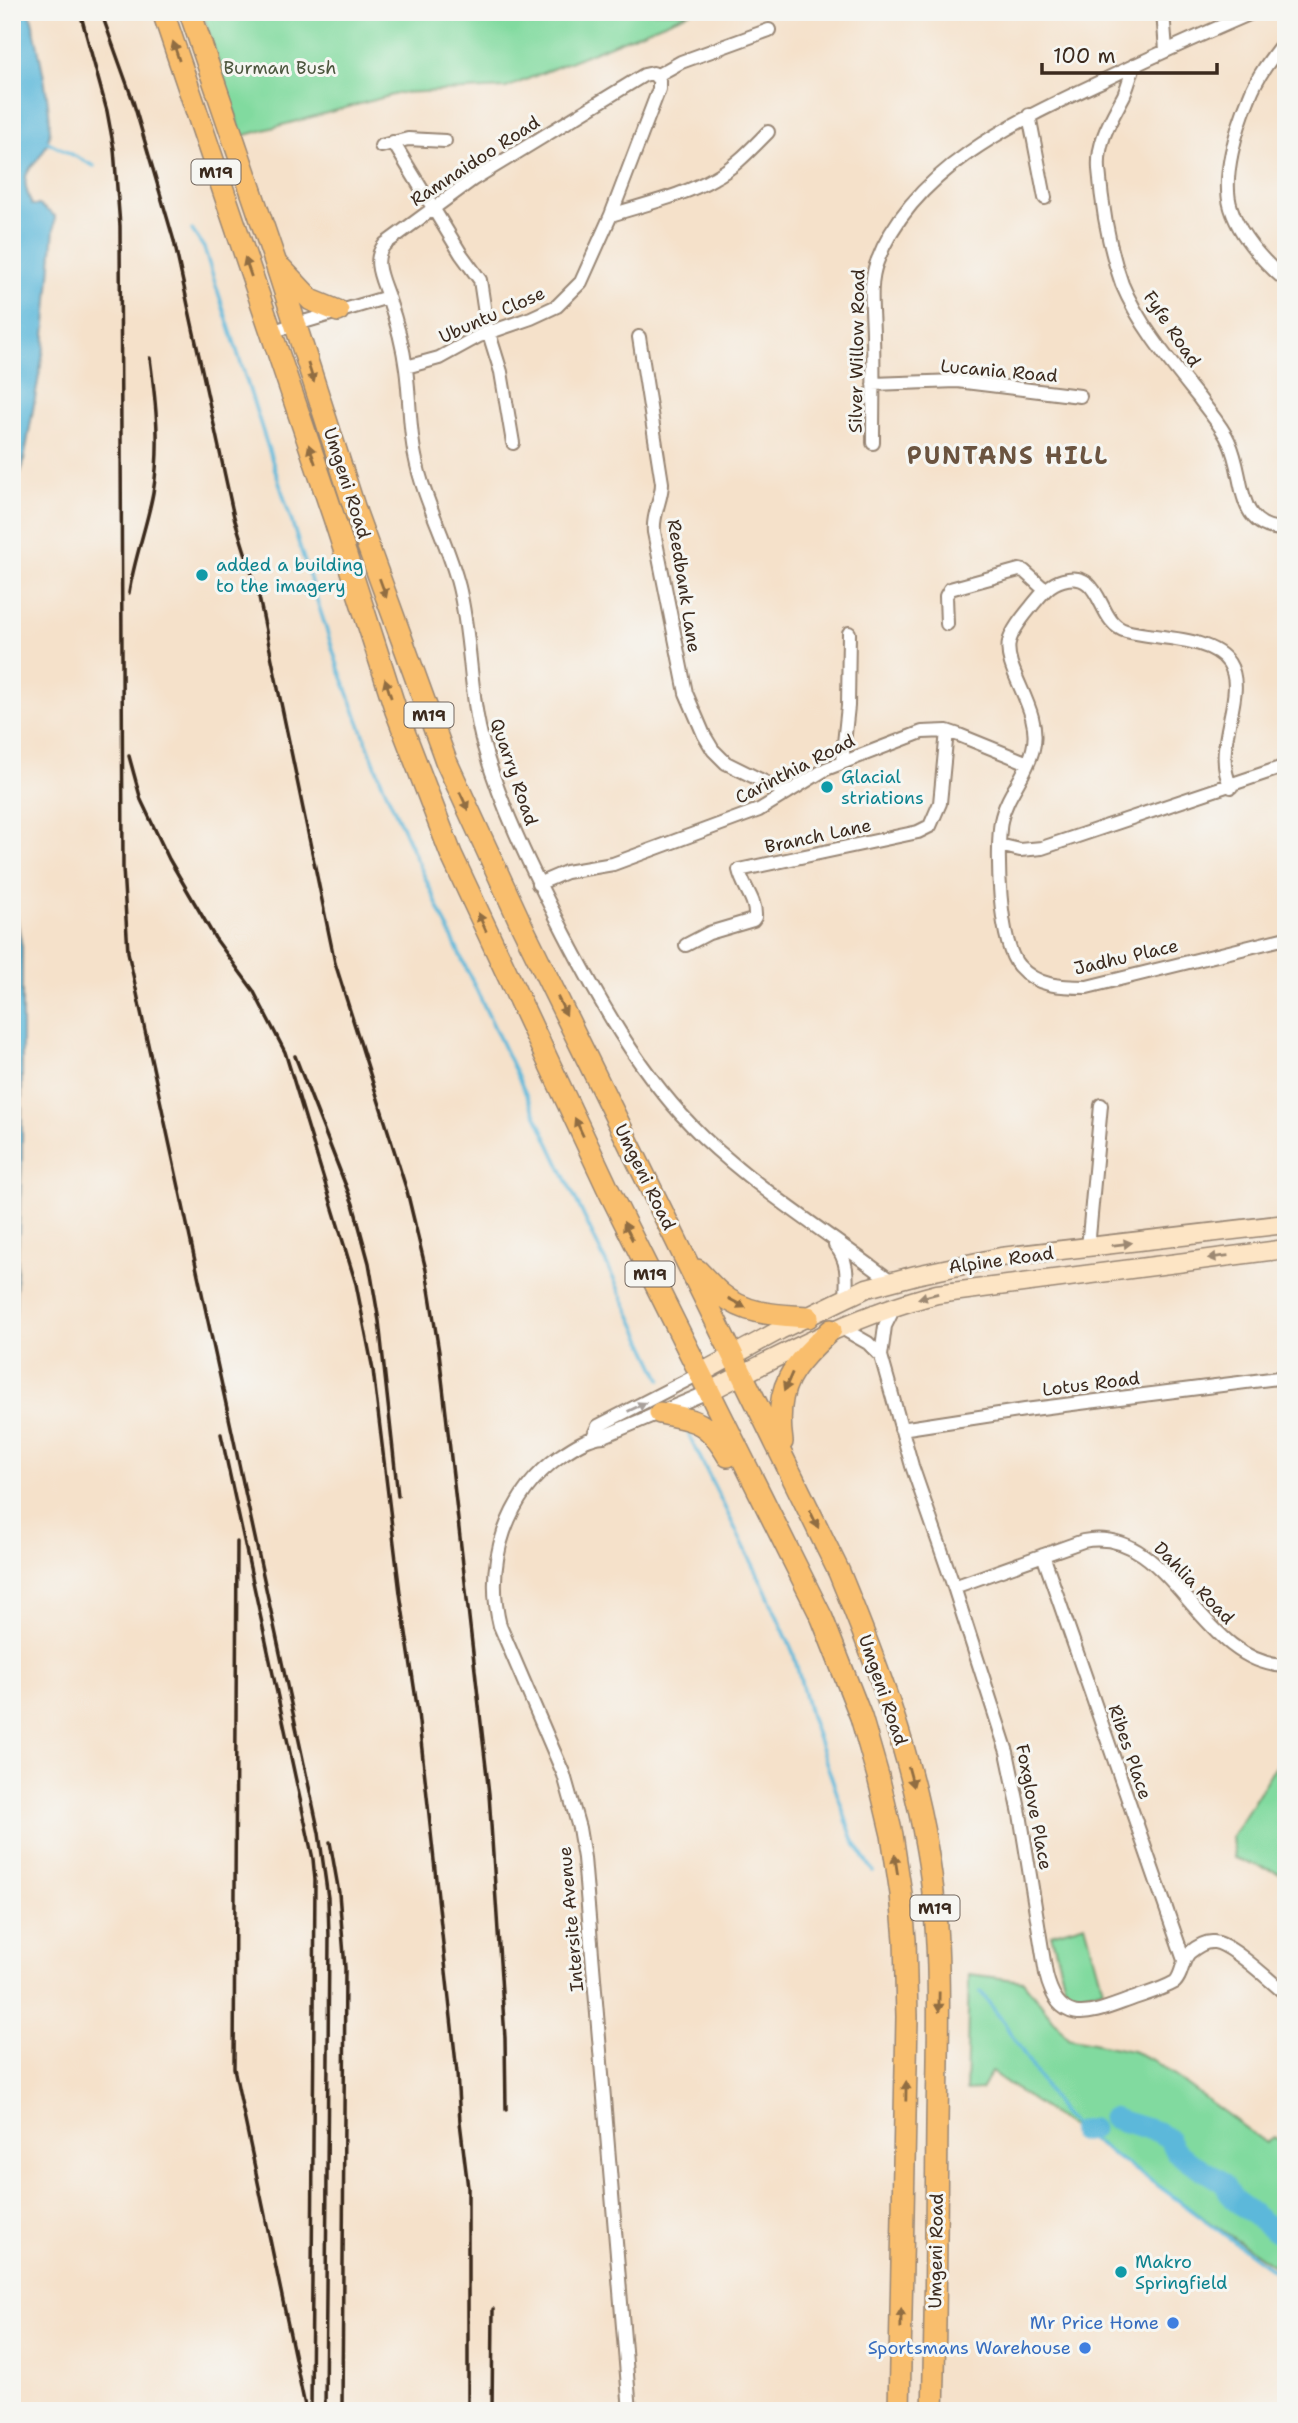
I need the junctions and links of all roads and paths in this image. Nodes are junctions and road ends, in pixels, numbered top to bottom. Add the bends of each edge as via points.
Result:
1 (163, 12) edge
2 (190, 12) edge
3 (1163, 12) edge
4 (1254, 12) edge
5 (769, 30) dead end
6 (1286, 38) edge
7 (1166, 50) junction
8 (1134, 65) junction
9 (656, 76) junction
10 (1029, 115) junction
11 (768, 132) dead end
12 (445, 141) dead end
13 (1045, 198) dead end
14 (434, 209) junction
15 (611, 215) junction
16 (275, 261) junction
17 (1286, 281) edge
18 (388, 296) junction
19 (338, 311) junction
20 (295, 324) junction
21 (270, 332) junction
22 (489, 332) junction
23 (639, 337) dead end
24 (406, 367) junction
25 (873, 384) junction
26 (1080, 396) dead end
27 (513, 443) dead end
28 (873, 443) dead end
29 (1286, 529) edge
30 (1045, 590) junction
31 (947, 624) dead end
32 (849, 634) dead end
33 (947, 731) junction
34 (842, 762) junction
35 (1028, 763) junction
36 (1286, 766) edge
37 (1231, 787) junction
38 (787, 793) junction
39 (999, 845) junction
40 (538, 884) junction
41 (1286, 938) edge
42 (686, 945) dead end
43 (1101, 1105) dead end
44 (1286, 1224) edge
45 (828, 1236) junction
46 (1088, 1248) junction
47 (1286, 1249) edge
48 (685, 1259) junction
49 (891, 1281) junction
50 (846, 1298) junction
51 (896, 1304) junction
52 (808, 1317) junction
53 (836, 1328) junction
54 (733, 1355) junction
55 (881, 1356) junction
56 (743, 1374) junction
57 (1286, 1377) edge
58 (704, 1383) junction
59 (660, 1413) junction
60 (901, 1429) junction
61 (593, 1437) junction
62 (784, 1457) junction
63 (1043, 1555) junction
64 (954, 1587) junction
65 (822, 1618) junction
66 (1286, 1665) edge
67 (1184, 1961) junction
68 (1286, 1994) edge
69 (630, 2411) edge
70 (899, 2411) edge
71 (933, 2411) edge

21 -> 1 highway, Umgeni Road / M19
2 - 16 highway, Umgeni Road / M19
3 - 7 street
4 - 7 street, Silver Willow Road
5 - 9 street, Ramnaidoo Road via 681,62
6 - 17 street via 1249,97 1238,129 1228,192 1244,233
7 - 8 street, Silver Willow Road
8 - 10 street, Silver Willow Road
8 - 29 street, Fyfe Road via 1098,153 1116,264 1132,304 1229,441 1247,508 1255,521
9 - 14 street, Ramnaidoo Road via 649,74 634,81 472,180
9 - 15 street, Ubuntu Close via 659,89
10 - 13 street
10 - 25 street, Silver Willow Road via 953,164 908,209 890,236 874,271
11 - 15 street via 714,178
12 - 14 street via 387,144
14 - 18 street, Ramnaidoo Road via 379,251 378,265
14 - 22 street via 478,275
15 - 22 street, Ubuntu Close via 581,282 569,295 543,313
16 - 19 highway via 311,300
16 - 20 highway, Umgeni Road / M19
18 - 19 street
18 - 24 street, Quarry Road
19 - 20 street
20 - 21 street
20 -> 48 highway, Umgeni Road / M19 via 356,513 446,761
58 -> 21 highway, Umgeni Road / M19 via 452,854 396,711
22 - 24 street, Ubuntu Close via 439,358
22 - 27 street
23 - 38 street, Reedbank Lane via 662,483 654,532 689,703 719,757
24 - 40 street, Quarry Road via 415,456 459,586 480,732 502,801
25 - 26 street, Lucania Road via 957,381
25 - 28 street, Silver Willow Road
30 - 31 street via 1019,570 950,589
30 - 35 street, Jadhu Place via 1012,633 1008,648 1034,729
30 - 37 street via 1063,580 1081,580 1095,591 1108,618 1120,629 1205,645 1223,655 1235,683 1223,765
32 - 34 street
33 - 34 street, Carinthia Road via 907,736
33 - 35 street, Carinthia Road
33 - 42 street, Branch Lane via 940,803 930,826 739,870 754,901 753,920
34 - 38 street, Carinthia Road
35 - 39 street, Jadhu Place via 1001,820
36 - 37 street
37 - 39 street via 1042,848 1020,850
38 - 40 street, Carinthia Road via 766,807 715,827 613,864 566,872
39 - 41 street, Jadhu Place via 998,868 1011,953 1027,974 1054,987 1087,987
40 - 45 street, Quarry Road via 621,1035 660,1091 729,1160
43 - 46 street
46 -> 44 main road, Alpine Road
45 - 49 street, Quarry Road
45 - 50 street, Quarry Road via 844,1255
46 - 49 main road, Alpine Road via 1001,1258
47 -> 51 main road, Alpine Road via 995,1285
48 -> 52 highway via 721,1294 745,1308
48 - 54 highway, Umgeni Road / M19
49 - 50 main road, Alpine Road
50 - 52 main road, Alpine Road
51 - 53 main road, Alpine Road
51 - 55 street, Foxglove Place via 885,1326
52 - 54 main road, Alpine Road
53 - 55 street via 868,1343
53 - 56 main road, Alpine Road
53 -> 62 highway via 797,1364 787,1380 779,1417
54 - 56 highway, Umgeni Road / M19
54 - 58 main road, Alpine Road
55 - 60 street, Foxglove Place
56 - 58 main road, Alpine Road
56 - 62 highway, Umgeni Road / M19
57 - 60 street, Lotus Road
58 - 59 street, Intersite Avenue
61 -> 58 street, Intersite Avenue via 598,1426
58 - 65 highway, Umgeni Road / M19
59 - 61 street, Intersite Avenue
59 - 65 highway via 699,1423 716,1437
60 - 64 street, Foxglove Place
61 - 69 street, Intersite Avenue via 545,1467 517,1500 497,1559 495,1596 505,1642 564,1775 584,1858
62 -> 71 highway, Umgeni Road / M19 via 872,1652 898,1726 927,1850 939,1964
63 - 64 street, Dahlia Road
63 - 66 street, Dahlia Road via 1092,1540 1123,1542 1145,1555 1226,1641 1266,1663
63 - 67 street, Ribes Place
64 - 67 street, Foxglove Place via 1012,1772 1046,1975 1054,1997 1074,2014 1094,2013 1175,1982
70 -> 65 highway, Umgeni Road / M19 via 907,2017 901,1894 878,1776 861,1717
67 - 68 street, Foxglove Place via 1196,1947 1218,1942

